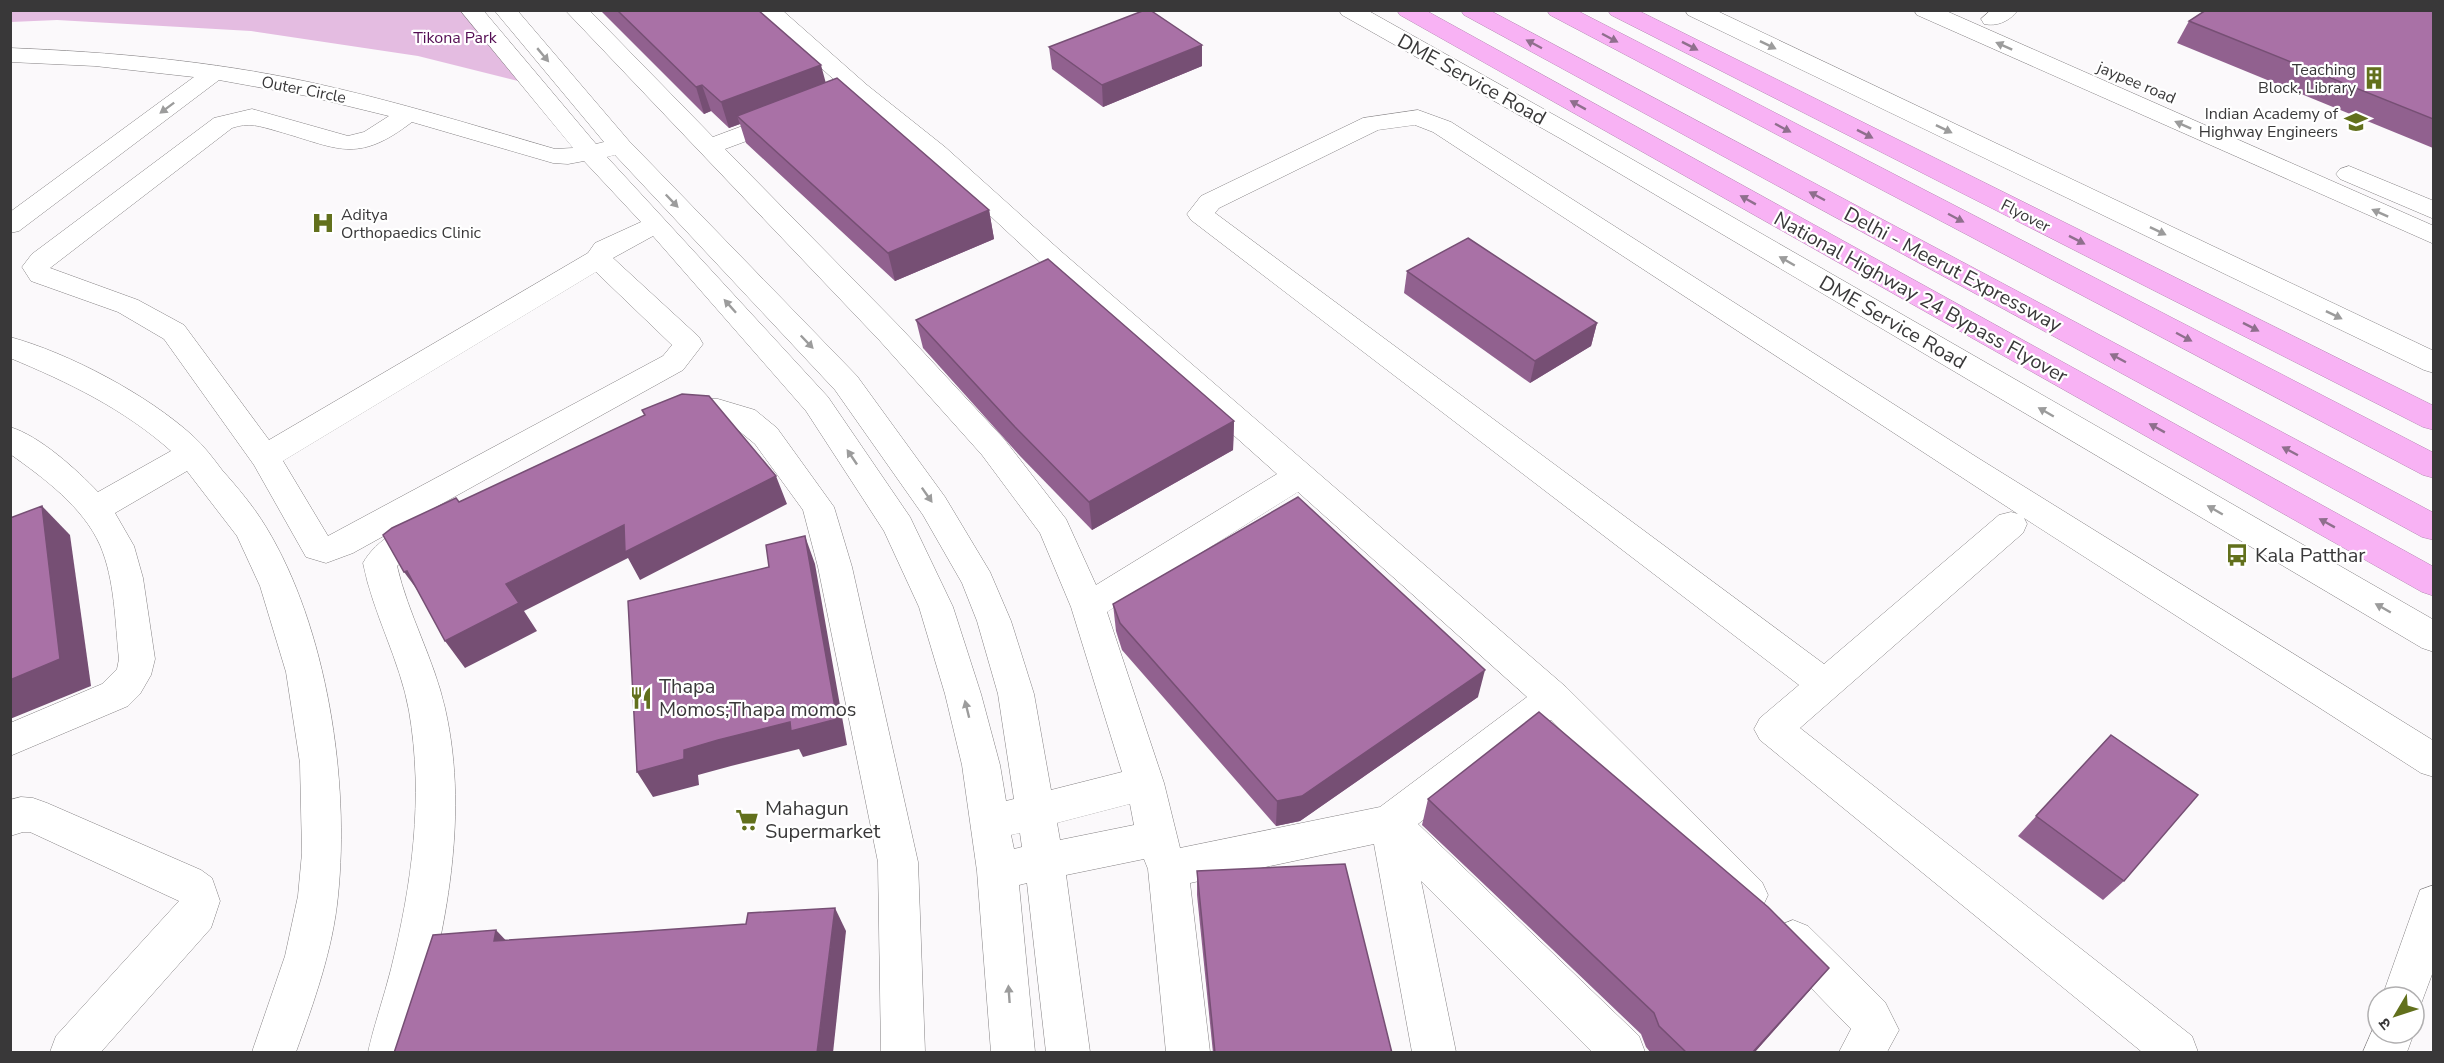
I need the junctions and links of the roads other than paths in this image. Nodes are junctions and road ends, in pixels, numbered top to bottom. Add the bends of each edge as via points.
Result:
1 (471, 10) edge
2 (505, 10) edge
3 (576, 10) edge
4 (768, 10) edge
5 (1350, 10) edge
6 (1408, 10) edge
7 (1472, 10) edge
8 (1558, 10) edge
9 (1619, 10) edge
10 (1696, 10) edge
11 (1925, 10) edge
12 (1991, 13) edge
13 (10, 55) edge
14 (214, 73) junction
15 (806, 110) edge
16 (408, 113) junction
17 (709, 147) junction
18 (606, 150) junction
19 (2320, 161) junction
20 (2300, 177) junction
21 (2433, 211) edge
22 (657, 224) junction
23 (10, 225) edge
24 (2433, 236) edge
25 (598, 259) junction
26 (10, 347) edge
27 (2433, 363) edge
28 (2433, 419) edge
29 (651, 425) edge
30 (10, 438) edge
31 (191, 454) junction
32 (265, 457) junction
33 (2433, 467) edge
34 (1299, 476) junction
35 (94, 510) junction
36 (462, 515) edge
37 (2011, 524) dead end
38 (2433, 528) edge
39 (2433, 583) edge
40 (1088, 607) junction
41 (2433, 638) edge
42 (1824, 684) junction
43 (1552, 698) junction
44 (10, 740) edge
45 (2433, 761) edge
46 (1145, 783) junction
47 (1036, 811) junction
48 (10, 819) edge
49 (989, 823) junction
50 (1390, 823) junction
51 (1163, 854) junction
52 (1044, 861) junction
53 (997, 871) junction
54 (2433, 904) edge
55 (2407, 985) edge
56 (72, 1053) edge
57 (274, 1053) edge
58 (390, 1053) edge
59 (903, 1053) edge
60 (1013, 1053) edge
61 (1068, 1053) edge
62 (1188, 1053) edge
63 (1434, 1053) edge
64 (1623, 1053) edge
65 (1861, 1053) edge
66 (2176, 1053) edge

1 - 18 street
2 -> 18 street
3 - 17 street
4 - 34 street via 849,94 936,152 1042,264
41 -> 5 street, DME Service Road via 1572,135
39 -> 6 highway, National Highway 24 Bypass Flyover
38 -> 7 highway, Delhi - Meerut Expressway
8 -> 33 highway
9 -> 28 highway, Flyover
10 -> 27 street
20 -> 11 street
12 - 19 street, jaypee road
13 - 14 street, Outer Circle
14 - 16 street, Outer Circle via 346,97
14 -> 23 street
15 - 17 street
16 - 18 street, Outer Circle via 553,156 568,158
16 - 32 street via 367,142 358,143 252,116 232,119 36,267 41,274 128,306 174,332
17 - 40 street via 901,329 1054,528
18 - 22 street
18 -> 47 street via 846,383 934,506 978,581 997,632 1016,694
19 - 20 street
19 - 21 street, jaypee road
24 -> 20 street
22 - 25 street via 619,241
49 -> 22 street via 981,765 963,694 936,607 898,526 817,404
25 - 32 street
25 - 32 street via 689,344 673,363 326,550 318,548
26 - 31 street via 130,404
29 - 59 street via 694,409 718,410 744,418 766,436 818,507 898,862
30 - 35 street via 45,462
31 - 35 street
31 - 57 street via 259,544 285,606 313,710 322,820 318,896 300,980
34 - 40 street
34 - 43 street
35 - 44 street via 115,543 124,567 136,670 129,683 115,695
36 - 58 street via 399,545 380,563 428,713 436,816 415,966
37 - 42 street
40 - 46 street
42 - 45 street via 1200,214 1210,202 1372,123 1418,117 1434,124
42 - 66 street via 1773,729
43 - 50 street
43 - 65 street via 1870,1017 1877,1030
46 - 47 street
46 - 51 street
47 - 49 street
47 - 52 street
48 - 56 street via 21,814 33,815 198,891 196,914
49 - 53 street
50 - 51 street
50 - 63 street
50 - 64 street
51 - 52 street
51 - 62 street
52 - 53 street
52 - 61 street
60 -> 53 street
54 - 55 street

